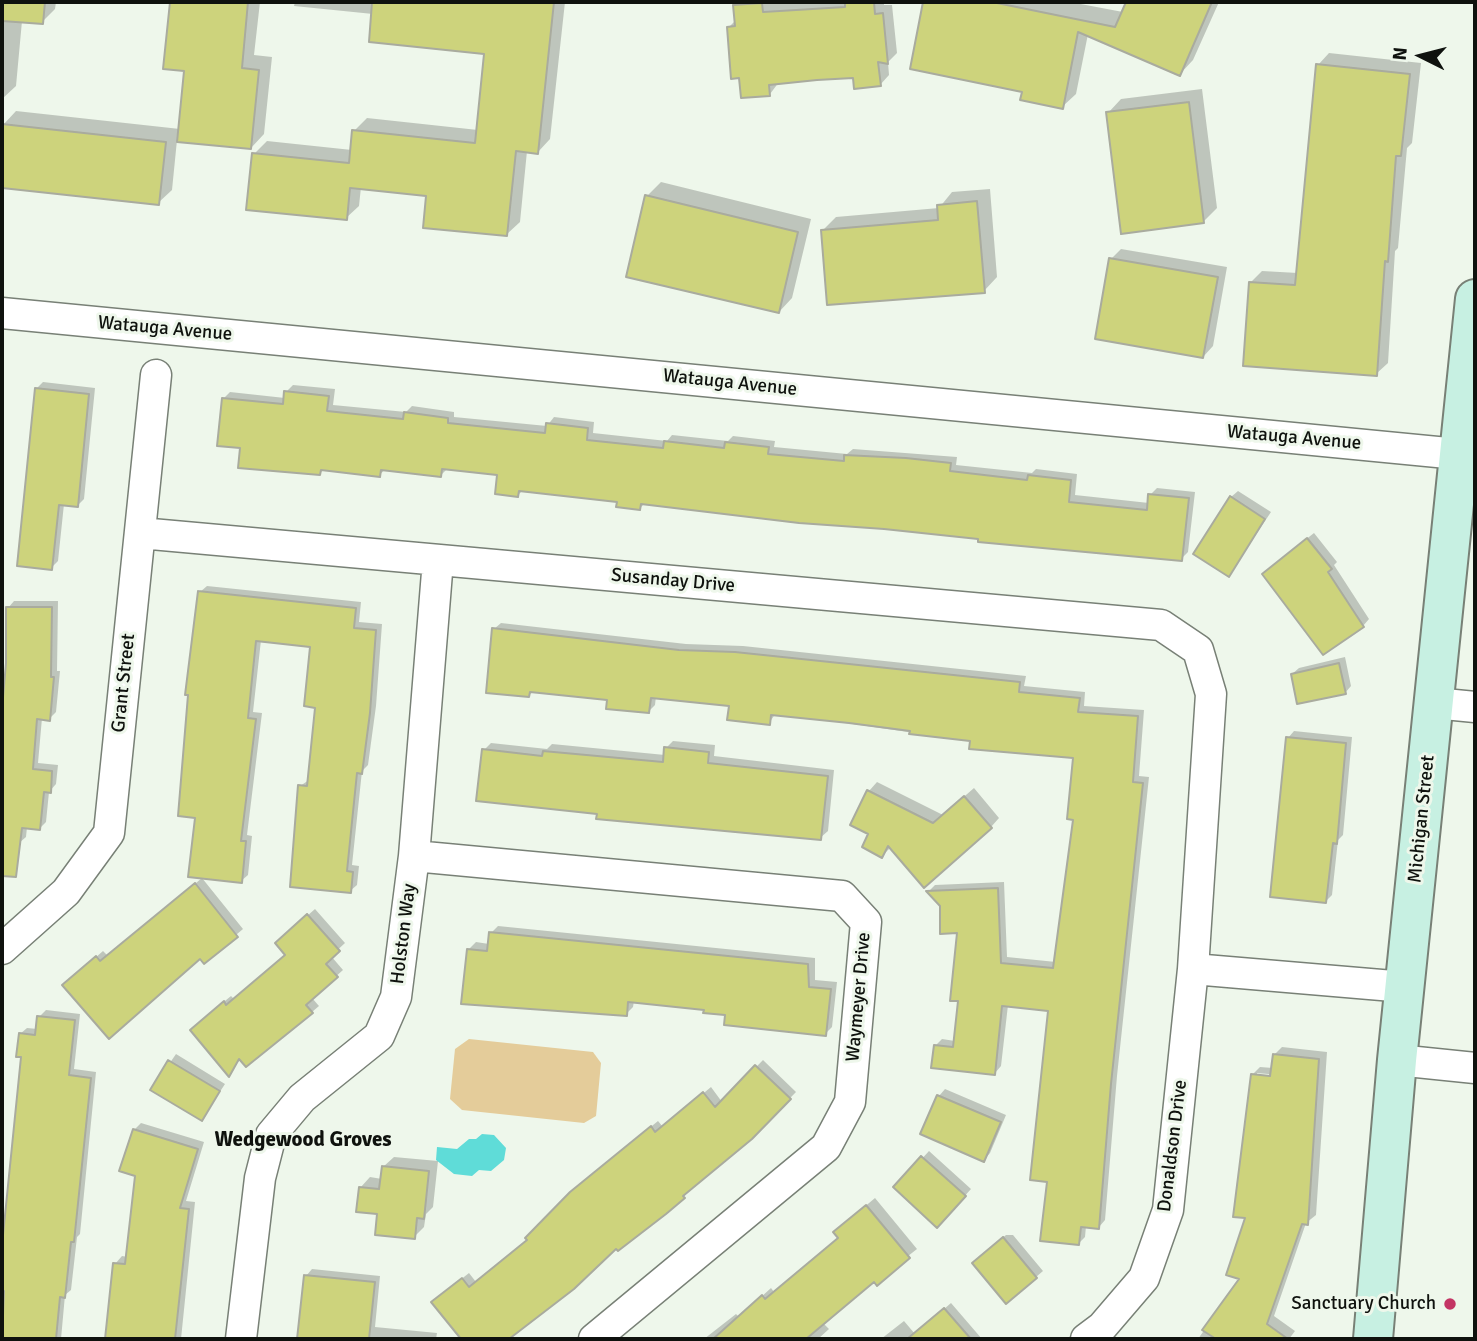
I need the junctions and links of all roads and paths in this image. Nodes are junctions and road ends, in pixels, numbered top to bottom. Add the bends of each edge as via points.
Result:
1 (1475, 299) edge
2 (2, 313) edge
3 (156, 375) dead end
4 (1458, 454) junction
5 (140, 533) junction
6 (438, 560) junction
7 (1198, 650) joint
8 (1434, 703) junction
9 (1475, 707) edge
10 (414, 856) junction
11 (2, 948) edge
12 (1193, 969) junction
13 (1405, 987) junction
14 (1397, 1060) junction
15 (1475, 1068) edge
16 (240, 1339) edge
17 (594, 1339) edge
18 (1086, 1339) edge
19 (1373, 1339) edge

1 - 4 street, Michigan Street
2 - 4 street, Watauga Avenue
3 - 5 street, Grant Street
4 - 8 street, Michigan Street
5 - 6 street, Susanday Drive
5 - 11 street, Grant Street via 109,832 65,892
6 - 7 street, Susanday Drive via 1161,625
6 - 10 street, Holston Way
7 - 12 street, Donaldson Drive via 1211,694
8 - 9 street
8 - 13 street, Michigan Street
10 - 16 street, Holston Way via 396,997 379,1036 302,1098 271,1136 260,1178
10 - 17 street, Waymeyer Drive via 842,896 866,922 850,1102 826,1147
12 - 13 street
12 - 18 street, Donaldson Drive via 1168,1210 1144,1278
13 - 14 street, Michigan Street
14 - 15 street
14 - 19 street, Michigan Street

